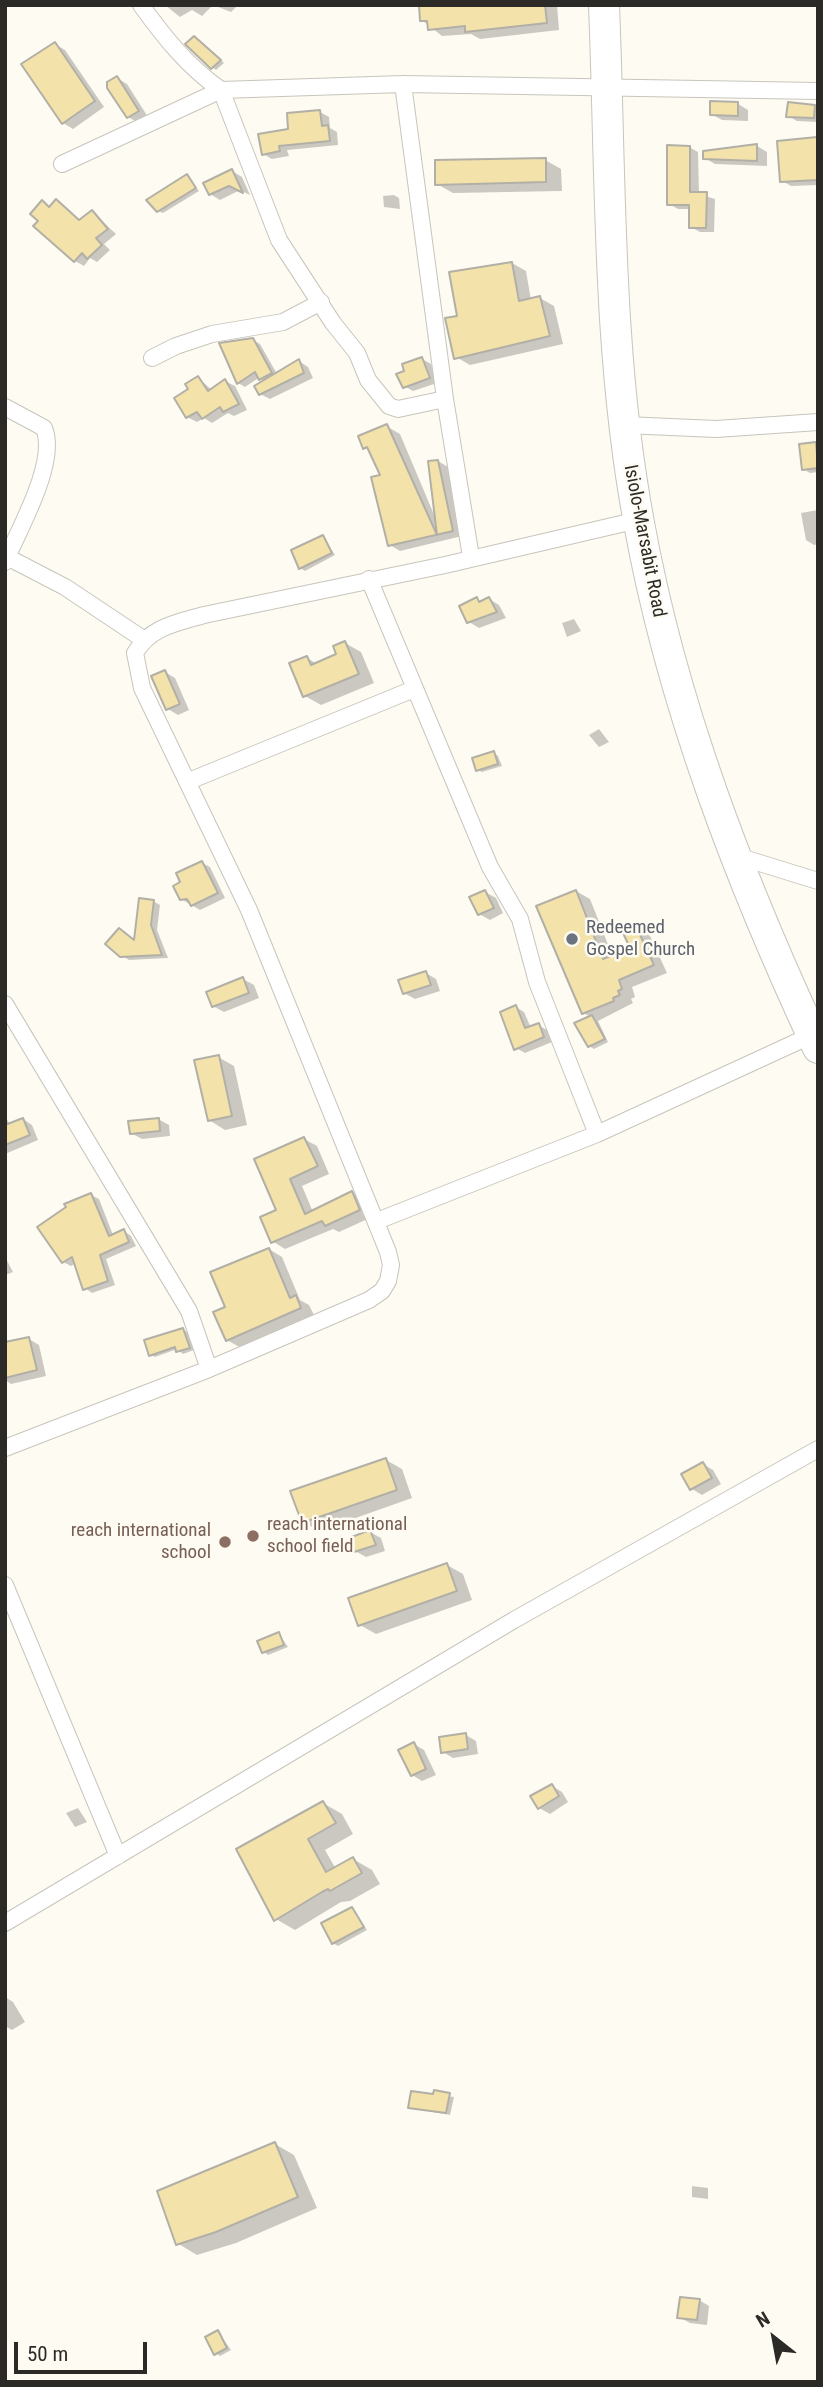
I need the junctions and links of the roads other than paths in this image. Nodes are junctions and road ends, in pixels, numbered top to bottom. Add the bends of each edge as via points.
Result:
1 (141, 5) edge
2 (604, 5) edge
3 (403, 84) junction
4 (606, 85) junction
5 (220, 90) junction
6 (818, 91) edge
7 (62, 164) dead end
8 (321, 302) junction
9 (152, 358) dead end
10 (445, 400) junction
11 (5, 407) edge
12 (818, 422) edge
13 (625, 425) junction
14 (638, 520) junction
15 (471, 557) junction
16 (6, 559) edge
17 (369, 579) junction
18 (143, 639) junction
19 (414, 689) junction
20 (189, 781) junction
21 (737, 856) junction
22 (818, 881) edge
23 (5, 1004) edge
24 (815, 1042) edge
25 (597, 1134) junction
26 (377, 1221) junction
27 (209, 1369) junction
28 (5, 1448) edge
29 (818, 1449) edge
30 (5, 1585) edge
31 (118, 1856) junction
32 (5, 1923) edge

1 - 5 street via 190,65
2 - 4 highway, Isiolo-Marsabit Road
3 - 4 street
3 - 5 street
3 - 10 street
4 - 6 street
4 - 13 highway, Isiolo-Marsabit Road
5 - 7 street
5 - 8 street via 279,240
8 - 9 street via 283,322 195,339
8 - 10 street via 389,406 398,409
10 - 15 street
11 - 16 street via 44,428 48,443 44,471
12 - 13 street via 716,429
13 - 14 highway, Isiolo-Marsabit Road
14 - 15 street
14 - 21 highway, Isiolo-Marsabit Road via 661,630
15 - 17 street
16 - 18 street via 65,587
17 - 18 street via 165,626
17 - 19 street
18 - 20 street via 135,653 142,688
19 - 20 street
19 - 25 street via 490,867 520,919 537,982
20 - 26 street via 254,922
21 - 22 street
21 - 24 highway, Isiolo-Marsabit Road
23 - 27 street via 188,1311
24 - 25 street
25 - 26 street
26 - 27 street via 391,1265 382,1290 369,1300
27 - 28 street
29 - 31 street via 514,1620
30 - 31 street
31 - 32 street

